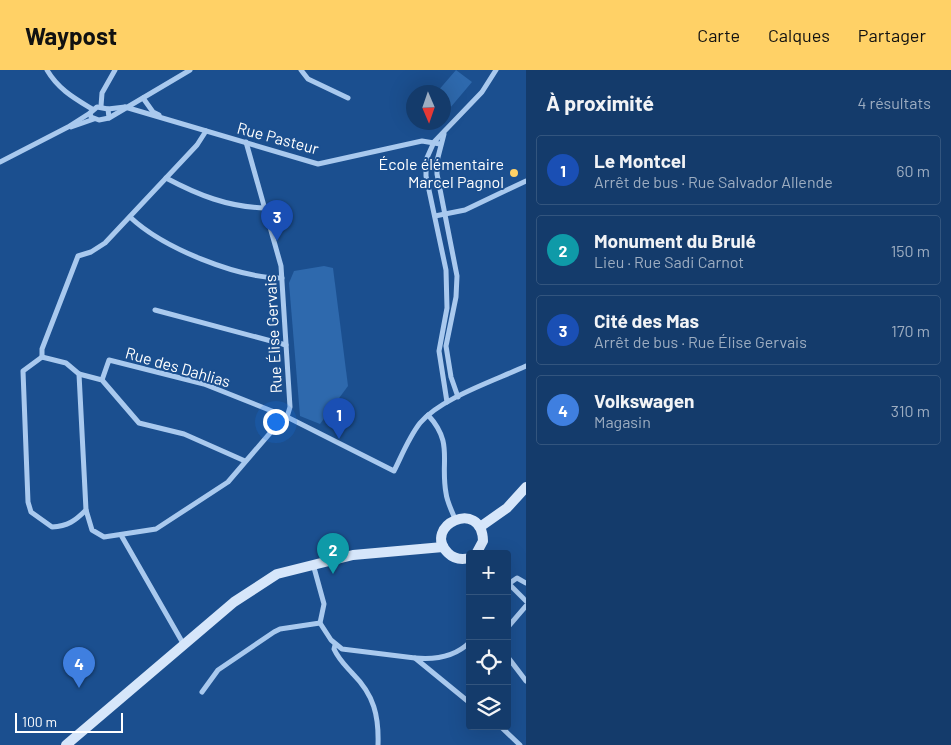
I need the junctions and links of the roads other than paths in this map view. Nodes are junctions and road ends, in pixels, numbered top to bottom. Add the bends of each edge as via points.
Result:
1 (47, 70) edge
2 (115, 70) edge
3 (190, 70) edge
4 (301, 70) edge
5 (496, 70) edge
6 (143, 98) junction
7 (348, 98) dead end
8 (102, 106) junction
9 (125, 107) junction
10 (108, 109) junction
11 (91, 111) junction
12 (110, 118) junction
13 (94, 119) junction
14 (167, 119) junction
15 (68, 127) junction
16 (206, 131) junction
17 (445, 131) junction
18 (246, 142) junction
19 (434, 142) junction
20 (440, 144) junction
21 (0, 162) edge
22 (166, 178) junction
23 (526, 181) edge
24 (264, 208) junction
25 (445, 214) junction
26 (435, 216) junction
27 (130, 217) junction
28 (282, 278) junction
29 (155, 310) dead end
30 (286, 345) junction
31 (42, 357) junction
32 (526, 366) edge
33 (79, 374) junction
34 (102, 380) junction
35 (458, 397) junction
36 (447, 402) junction
37 (428, 415) junction
38 (287, 417) junction
39 (245, 461) junction
40 (526, 487) edge
41 (86, 510) junction
42 (455, 519) junction
43 (480, 527) junction
44 (121, 535) junction
45 (444, 547) junction
46 (478, 550) edge
47 (466, 559) edge
48 (313, 564) junction
49 (511, 583) edge
50 (526, 583) edge
51 (511, 588) edge
52 (526, 601) edge
53 (526, 606) edge
54 (320, 623) junction
55 (511, 623) edge
56 (184, 645) junction
57 (336, 645) junction
58 (466, 645) edge
59 (415, 658) junction
60 (511, 661) edge
61 (526, 682) edge
62 (202, 692) dead end
63 (466, 700) edge
64 (504, 730) edge
65 (66, 745) edge
66 (378, 745) edge
67 (520, 745) edge

1 - 11 street via 54,83
2 - 8 street via 102,93
3 - 6 street
4 - 7 street via 308,79
5 - 17 street via 482,92
6 - 9 street
6 - 14 street, Rue Pasteur via 153,112
8 - 10 street
8 - 11 street
9 - 10 street
9 - 12 street
9 - 14 street, Rue Pasteur
10 - 12 street
11 - 13 street
11 - 15 street
12 - 13 street
13 - 15 street
14 - 16 street, Rue Pasteur
15 - 21 street
16 - 18 street, Rue Pasteur
16 - 22 street via 198,145
17 - 19 street
17 - 20 street
18 - 19 street, Rue Pasteur via 318,164 422,141
18 - 24 street, Rue Élise Gervais
19 - 20 street
19 - 26 street via 426,160 426,176
20 - 25 street via 437,174
22 - 24 street via 198,195 244,207
22 - 27 street
23 - 25 street via 465,210
24 - 28 street, Rue Élise Gervais
25 - 26 street
25 - 35 street via 457,276 447,353
26 - 36 street via 448,296 439,351
27 - 28 street via 162,242 236,272
27 - 31 street via 105,242 78,256 42,348
28 - 30 street, Rue Élise Gervais
29 - 30 street
30 - 38 street, Rue Élise Gervais via 290,407
31 - 33 street via 66,363
31 - 41 street via 24,371 28,502 31,512 52,527 70,524
32 - 35 street
33 - 34 street
33 - 41 street
34 - 38 street, Rue des Dahlias via 109,360 204,384
34 - 39 street via 139,423 184,434
35 - 36 street
36 - 37 street
37 - 38 street via 394,471
37 - 42 street via 439,426 445,445 446,493
38 - 39 street, Rue Élise Gervais
39 - 44 street, Rue Élise Gervais via 228,482 156,528
40 - 43 main road via 507,508
41 - 44 street, Rue Élise Gervais via 92,530 104,537
42 - 43 main road via 469,519
42 - 45 main road via 444,528
43 - 46 main road via 483,541
44 - 56 street
45 - 47 main road via 456,558
45 - 48 main road via 352,555
48 - 54 street via 324,604
48 - 56 main road via 278,574 241,597
49 - 50 street via 517,578
51 - 52 street
53 - 55 street
54 - 57 street
54 - 62 street via 274,632 218,670
56 - 65 main road
57 - 59 street via 351,651
57 - 66 street via 334,650 342,664 361,682 376,707
58 - 59 street via 452,655
59 - 63 street
60 - 61 street
64 - 67 street

